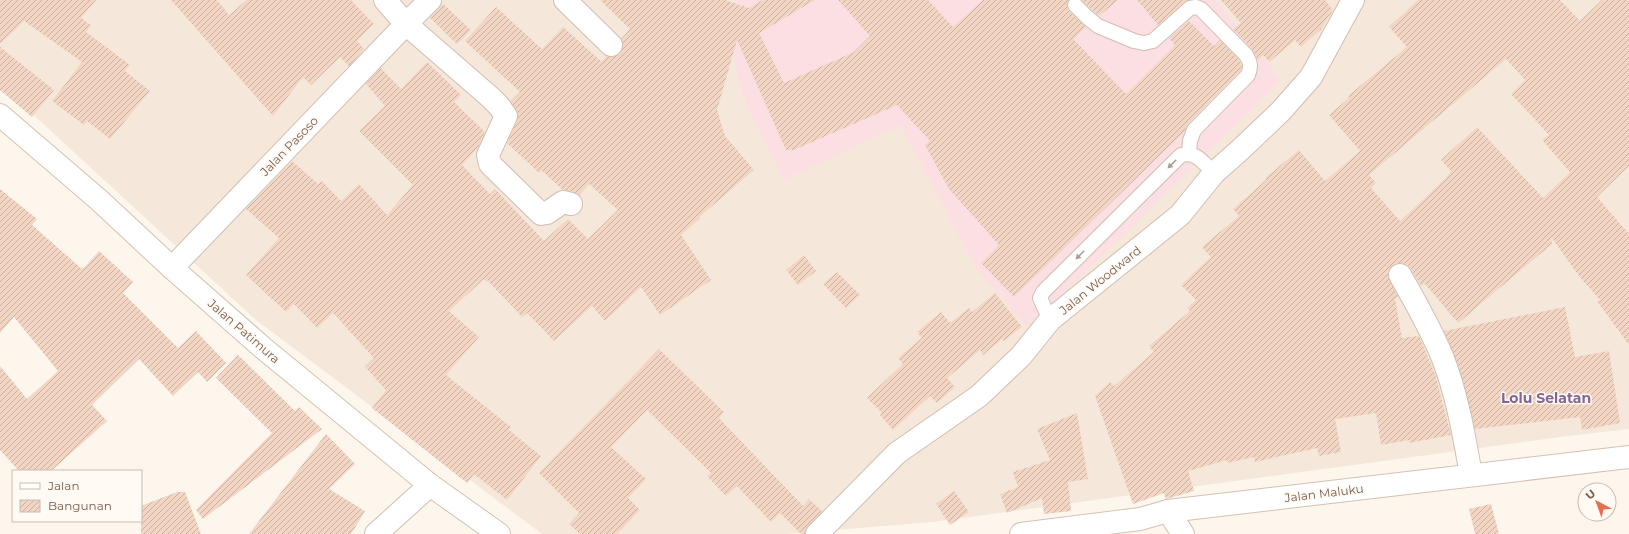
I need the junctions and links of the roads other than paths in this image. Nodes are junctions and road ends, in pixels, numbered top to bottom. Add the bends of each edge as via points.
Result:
1 (385, 0) edge
2 (430, 0) edge
3 (565, 0) edge
4 (1353, 0) edge
5 (1075, 5) dead end
6 (406, 24) junction
7 (611, 45) dead end
8 (0, 115) edge
9 (1189, 153) junction
10 (1214, 173) junction
11 (571, 204) dead end
12 (172, 268) junction
13 (1400, 275) dead end
14 (1050, 320) junction
15 (1629, 457) edge
16 (1471, 475) junction
17 (430, 485) junction
18 (1168, 511) junction
19 (376, 534) edge
20 (499, 534) edge
21 (817, 534) edge
22 (1021, 534) edge
23 (1184, 534) edge

1 - 6 street
2 - 6 street, Jalan Pasoso
3 - 7 street
4 - 10 street, Jalan Woodward via 1311,77 1281,111
5 - 9 lane via 1098,26 1144,44 1153,41 1190,8 1196,7 1201,9 1246,55 1251,67 1248,75 1194,130
6 - 11 street via 490,97 504,113 505,120 488,155 490,164 541,214 563,202
6 - 12 street, Jalan Pasoso
8 - 12 street, Jalan Patimura via 99,200
9 - 10 lane via 1196,155
9 -> 14 lane via 1181,155 1043,292 1040,298
10 - 14 street, Jalan Woodward via 1180,215
12 - 17 street, Jalan Patimura via 263,348
13 - 16 street via 1428,325 1442,357 1454,392
14 - 21 street, Jalan Woodward via 1021,356 979,396 897,453
15 - 16 street, Jalan Maluku
16 - 18 street, Jalan Maluku
17 - 19 street
17 - 20 street, Jalan Patimura
18 - 22 street, Jalan Maluku via 1140,519
18 - 23 street

